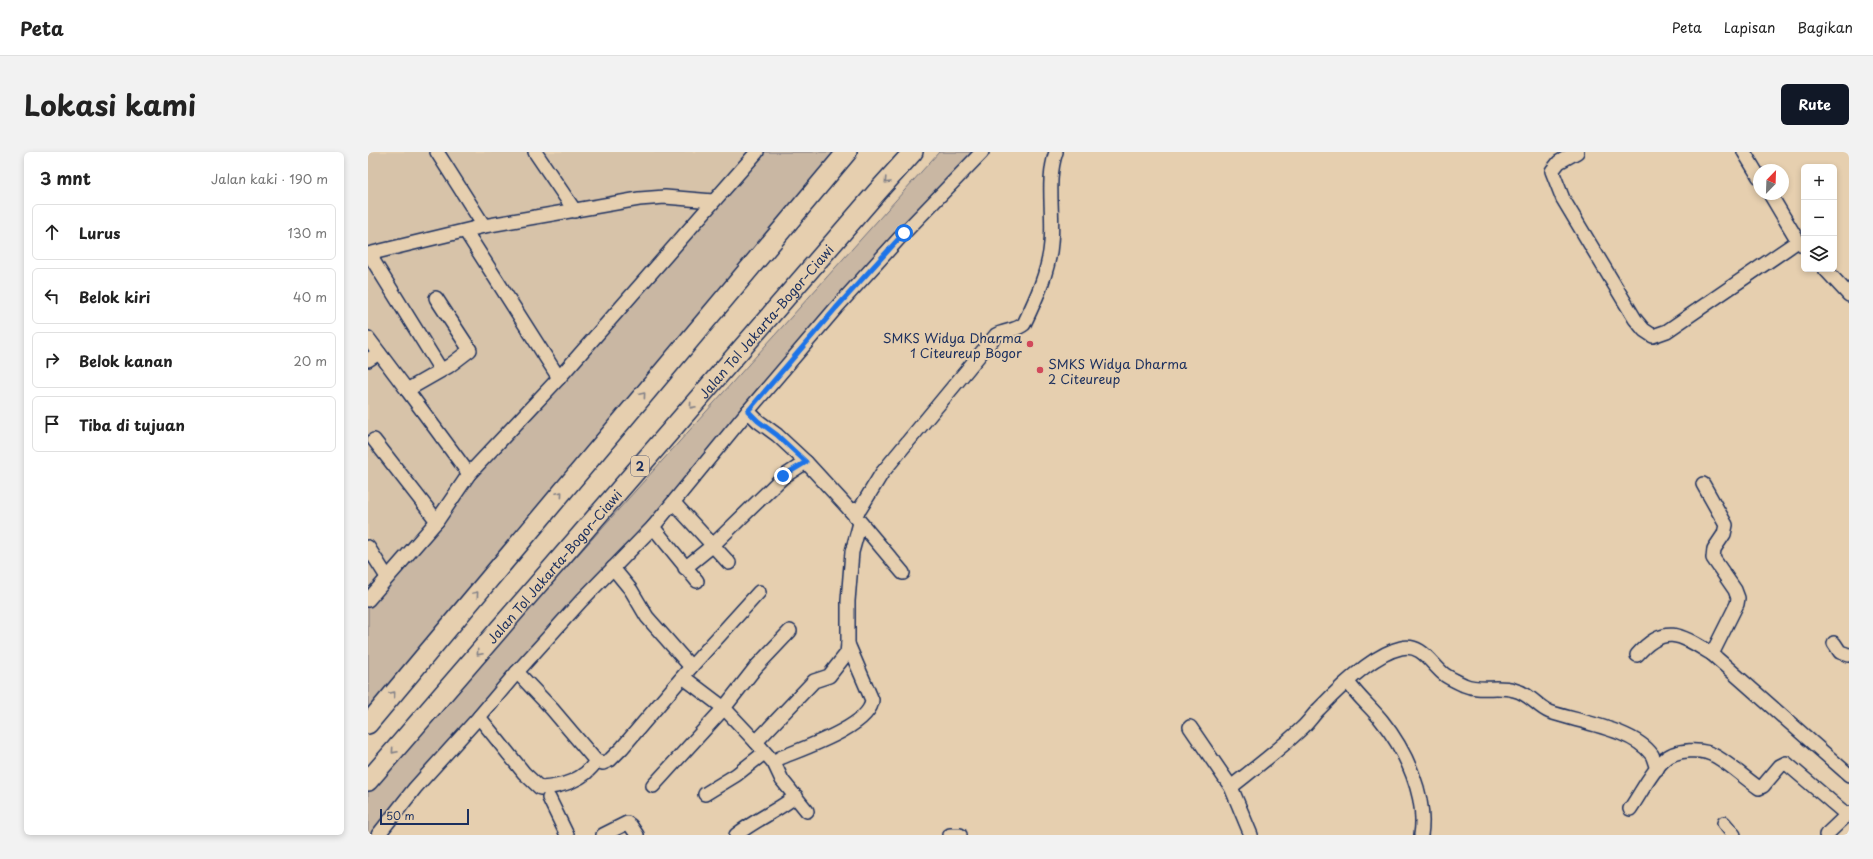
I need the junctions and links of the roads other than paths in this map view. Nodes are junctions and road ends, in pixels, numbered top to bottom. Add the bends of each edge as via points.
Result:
1 (437, 152) edge
2 (536, 152) edge
3 (757, 152) edge
4 (847, 152) edge
5 (914, 152) edge
6 (982, 152) edge
7 (1056, 152) edge
8 (1577, 152) edge
9 (1744, 152) edge
10 (1753, 167) edge
11 (1774, 200) edge
12 (713, 201) junction
13 (575, 211) junction
14 (484, 226) junction
15 (466, 232) junction
16 (1801, 244) edge
17 (369, 254) edge
18 (1828, 272) edge
19 (1849, 295) edge
20 (436, 298) dead end
21 (368, 338) edge
22 (373, 357) edge
23 (441, 370) junction
24 (559, 378) junction
25 (407, 390) junction
26 (748, 411) junction
27 (374, 440) dead end
28 (806, 462) junction
29 (469, 474) junction
30 (1703, 484) dead end
31 (674, 503) junction
32 (850, 510) junction
33 (438, 521) junction
34 (860, 523) junction
35 (653, 527) junction
36 (712, 546) junction
37 (368, 547) edge
38 (729, 563) dead end
39 (613, 568) junction
40 (685, 568) junction
41 (903, 573) dead end
42 (387, 577) junction
43 (697, 581) dead end
44 (759, 592) dead end
45 (368, 600) edge
46 (790, 631) dead end
47 (1834, 643) dead end
48 (848, 644) junction
49 (1712, 654) junction
50 (1637, 655) dead end
51 (1849, 656) edge
52 (516, 672) junction
53 (687, 672) junction
54 (1348, 682) junction
55 (724, 708) junction
56 (479, 717) junction
57 (368, 724) edge
58 (1190, 727) dead end
59 (756, 742) junction
60 (764, 753) junction
61 (596, 761) junction
62 (774, 763) junction
63 (1657, 769) junction
64 (1849, 775) edge
65 (368, 781) edge
66 (653, 786) dead end
67 (1231, 787) junction
68 (705, 794) dead end
69 (796, 796) junction
70 (549, 798) dead end
71 (1630, 809) dead end
72 (807, 811) dead end
73 (1848, 814) edge
74 (1724, 823) dead end
75 (378, 835) edge
76 (567, 835) edge
77 (603, 835) edge
78 (637, 835) edge
79 (736, 835) edge
80 (950, 835) edge
81 (960, 835) edge
82 (1251, 835) edge
83 (1421, 835) edge
84 (1734, 835) edge
85 (1826, 835) edge

1 - 14 street
2 - 13 street
3 - 12 street
57 -> 4 highway
5 -> 65 highway, Jalan Tol Jakarta–Bogor–Ciawi / 2
6 - 26 street via 841,302
7 - 32 street via 1051,172 1052,226 1049,262 1024,324 996,335 882,473 860,509
8 - 16 street via 1559,162 1552,171 1563,199 1635,319 1653,336 1667,331
9 - 10 street
11 - 16 street
12 - 13 street via 665,197 639,199
12 - 24 street
13 - 14 street
14 - 15 street
15 - 17 street
15 - 24 street
17 - 23 street
18 - 19 street
20 - 23 street via 470,350
21 - 22 street
22 - 25 street
23 - 25 street
24 - 29 street
25 - 29 street
26 - 28 street
26 - 31 street
27 - 33 street
28 - 32 street
28 - 36 street via 783,476
29 - 33 street
30 - 49 street via 1726,525 1724,534 1714,549 1713,558 1738,598 1736,608
31 - 35 street
31 - 36 street
32 - 34 street
33 - 42 street
34 - 41 street
34 - 48 street via 852,552
35 - 39 street
35 - 40 street
36 - 38 street
36 - 40 street
37 - 42 street
39 - 52 street
39 - 53 street
40 - 43 street
42 - 45 street
44 - 53 street
46 - 55 street via 756,667
47 - 51 street via 1840,652
48 - 59 street via 847,653 833,672 814,681
48 - 62 street via 872,700 870,708 850,726 835,735 780,758
49 - 50 street via 1685,638 1672,635 1653,639
49 - 64 street
52 - 56 street
52 - 61 street via 552,709
53 - 55 street
53 - 61 street via 610,760 603,763
54 - 63 street via 1378,657 1400,648 1413,649 1425,654 1445,674 1472,688 1502,687 1515,690 1530,696 1548,711 1627,736 1645,747
54 - 67 street via 1303,728
54 - 83 street via 1357,696 1382,721 1413,772 1423,816
55 - 59 street
55 - 66 street
56 - 61 street via 524,773 540,788 577,779 586,774
56 - 75 street
58 - 67 street
59 - 60 street
60 - 62 street
60 - 68 street via 736,775
62 - 69 street via 782,780
63 - 71 street
63 - 73 street via 1663,760 1674,754 1708,752 1759,788 1780,766 1786,764
67 - 82 street
69 - 72 street
69 - 79 street
70 - 76 street
73 - 85 street
74 - 84 street
77 - 78 street via 627,823
80 - 81 street

